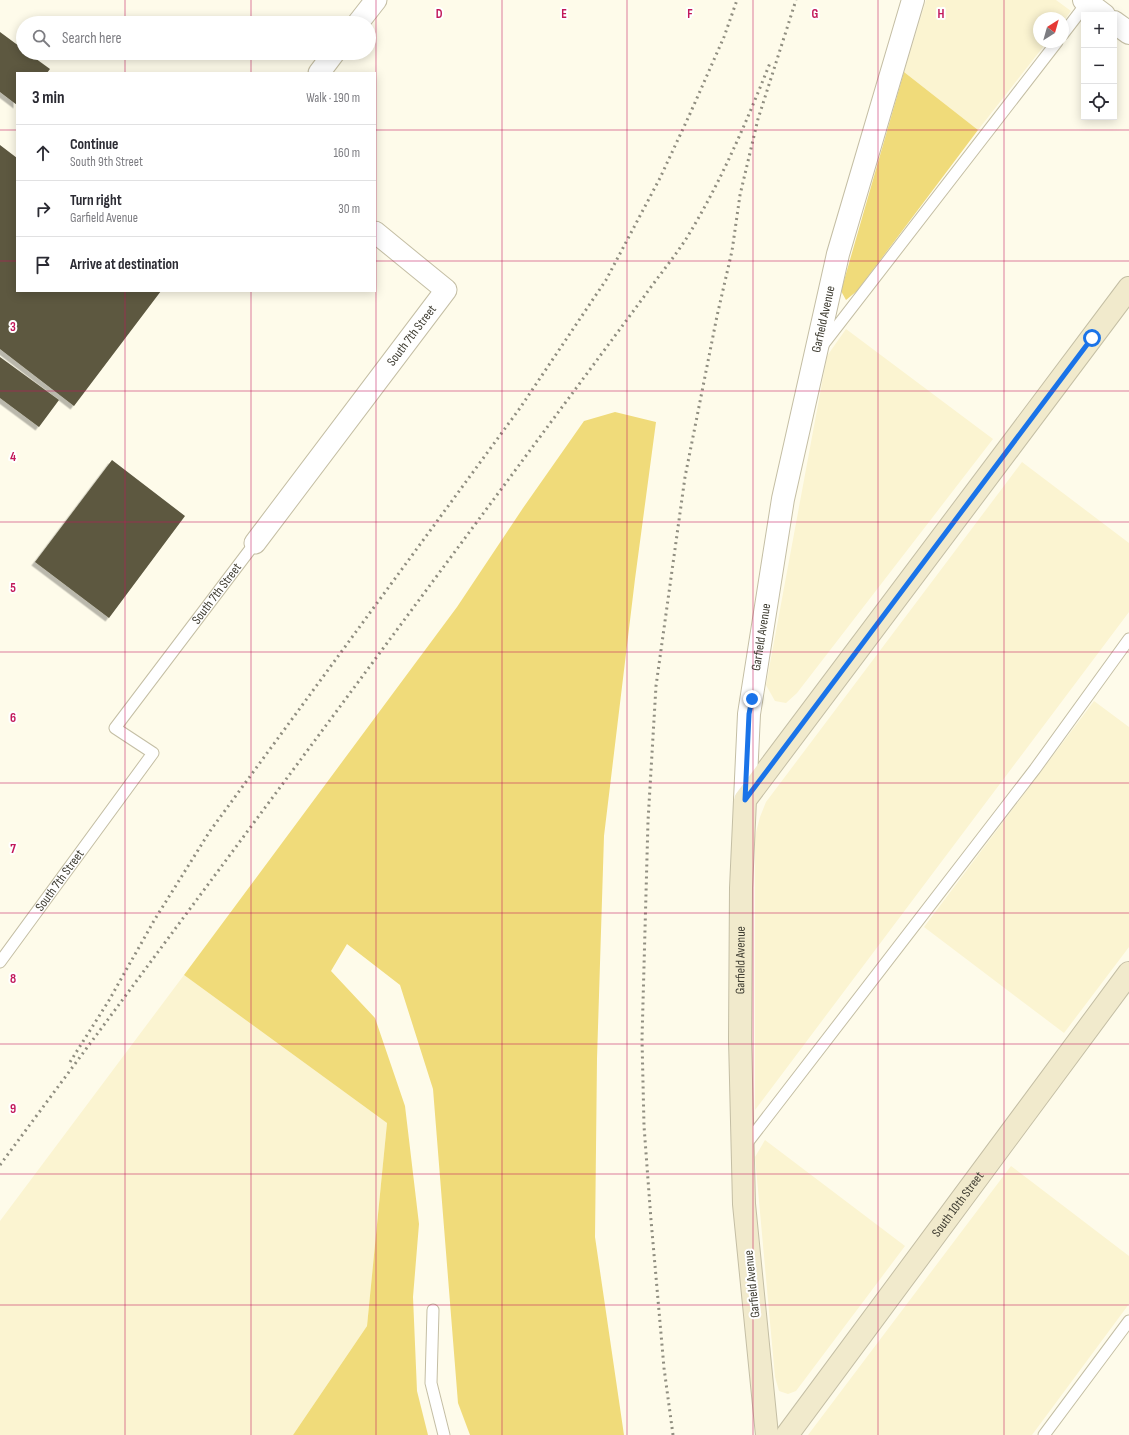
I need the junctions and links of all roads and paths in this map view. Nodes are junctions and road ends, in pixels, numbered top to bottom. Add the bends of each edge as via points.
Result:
1 (376, 0) edge
2 (913, 0) edge
3 (1091, 4) edge
4 (363, 16) edge
5 (1117, 24) edge
6 (1069, 28) edge
7 (1129, 33) edge
8 (1052, 48) edge
9 (329, 60) edge
10 (320, 72) edge
11 (376, 233) edge
12 (1129, 288) edge
13 (815, 355) junction
14 (255, 543) joint
15 (1129, 639) edge
16 (745, 800) junction
17 (0, 962) edge
18 (1129, 973) edge
19 (743, 1149) junction
20 (433, 1310) dead end
21 (1129, 1320) edge
22 (444, 1435) edge
23 (766, 1435) edge
24 (787, 1435) edge
25 (1044, 1435) edge

1 - 4 street
2 - 13 street, Garfield Avenue via 838,254
3 - 6 lane
5 - 7 street
8 - 13 lane
9 - 10 street
11 - 14 street, South 7th Street via 446,290
12 - 16 main road
13 - 16 street, Garfield Avenue via 783,499 749,714
14 - 17 lane, South 7th Street via 115,728 154,753
15 - 19 lane via 1030,776
16 - 19 main road, Garfield Avenue via 741,888 740,1039
18 - 24 main road, South 10th Street
19 - 23 main road, Garfield Avenue via 744,1204
20 - 22 lane via 431,1382
21 - 25 lane

